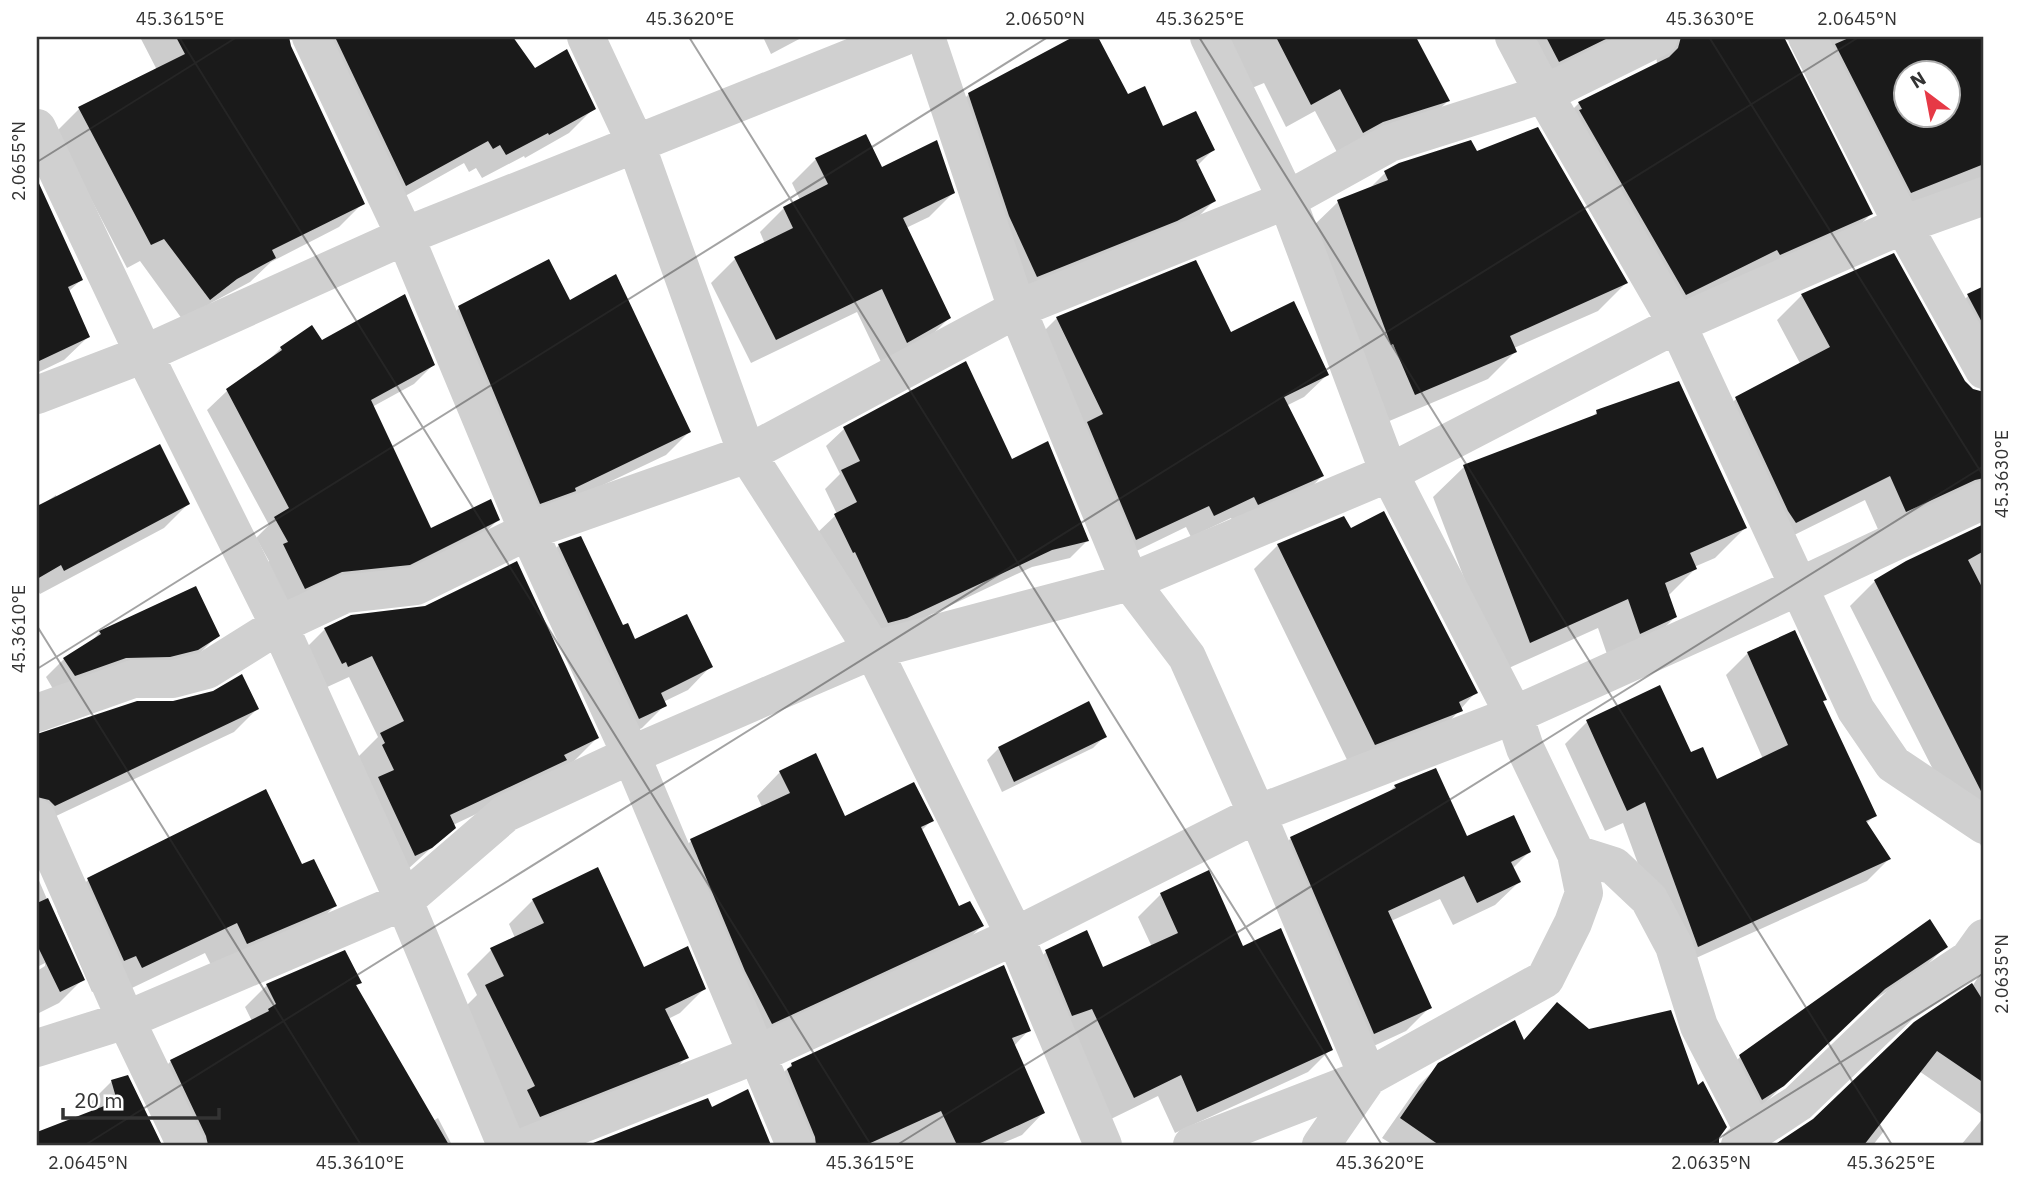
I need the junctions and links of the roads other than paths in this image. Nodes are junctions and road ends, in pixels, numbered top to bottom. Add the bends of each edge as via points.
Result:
1 (311, 37) edge
2 (586, 37) edge
3 (903, 37) edge
4 (926, 37) edge
5 (1209, 37) edge
6 (1514, 37) edge
7 (1659, 37) edge
8 (1807, 37) edge
9 (1544, 94) junction
10 (37, 128) edge
11 (636, 144) junction
12 (1984, 196) edge
13 (1287, 200) junction
14 (1903, 225) junction
15 (405, 236) junction
16 (1017, 309) junction
17 (1677, 324) junction
18 (144, 354) junction
19 (1984, 370) edge
20 (37, 395) edge
21 (747, 454) junction
22 (1389, 473) junction
23 (1984, 500) edge
24 (528, 531) junction
25 (1130, 582) junction
26 (1798, 587) junction
27 (279, 625) junction
28 (873, 650) junction
29 (37, 713) edge
30 (1514, 715) junction
31 (631, 755) junction
32 (1258, 814) junction
33 (37, 818) edge
34 (1984, 825) edge
35 (1576, 854) junction
36 (404, 901) junction
37 (1015, 936) junction
38 (1984, 938) edge
39 (126, 1020) junction
40 (37, 1048) edge
41 (758, 1054) junction
42 (1368, 1077) junction
43 (1747, 1139) edge
44 (186, 1145) edge
45 (506, 1145) edge
46 (529, 1145) edge
47 (795, 1145) edge
48 (1103, 1145) edge
49 (1192, 1145) edge
50 (1321, 1145) edge

1 - 15 street
2 - 11 street
3 - 11 street
4 - 16 street
5 - 13 street
6 - 9 street
7 - 9 street
8 - 14 street
9 - 13 street via 1390,144
9 - 17 street
10 - 18 street
11 - 15 street
11 - 21 street
12 - 14 street
13 - 16 street
13 - 22 street
14 - 17 street
14 - 19 street
15 - 18 street
15 - 24 street
16 - 21 street
16 - 25 street
17 - 22 street
17 - 26 street
18 - 20 street
18 - 27 street
21 - 24 street
21 - 28 street
22 - 25 street
22 - 30 street
23 - 26 street
24 - 27 street via 416,586 345,594
24 - 31 street
25 - 28 street
25 - 32 street via 1187,657
26 - 30 street
26 - 34 street via 1856,710 1893,764
27 - 29 street via 207,670 173,679 133,679
27 - 36 street
28 - 31 street
28 - 37 street
30 - 32 street
30 - 35 street
31 - 36 street via 506,813
31 - 41 street
32 - 37 street
32 - 42 street
33 - 39 street
35 - 42 street via 1584,892 1545,979
35 - 43 street via 1614,866 1649,899 1674,946 1699,1026
36 - 39 street
36 - 45 street
37 - 41 street
37 - 48 street
38 - 43 street via 1969,959 1900,1005 1798,1103
39 - 40 street
39 - 44 street
41 - 46 street
41 - 47 street
42 - 49 street
42 - 50 street

